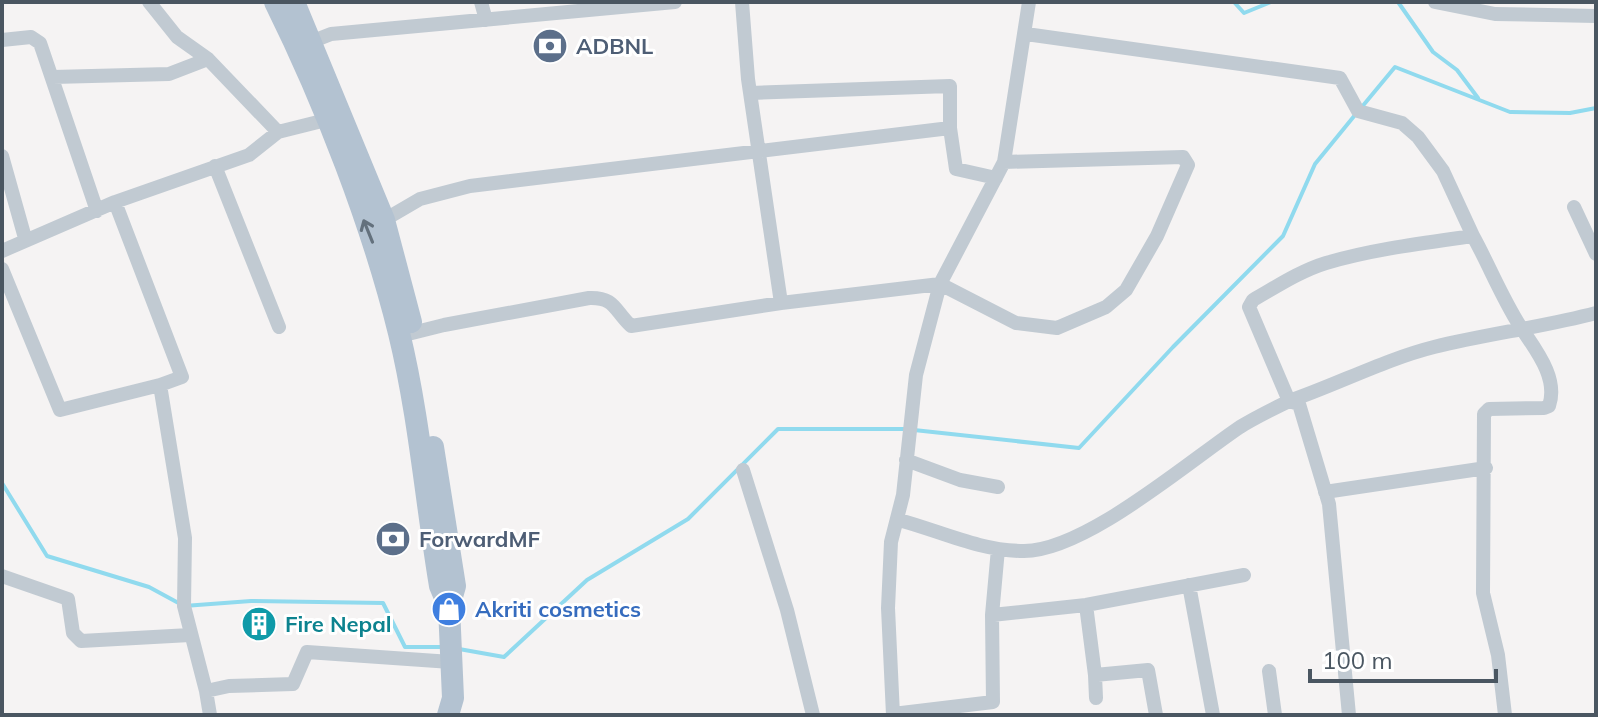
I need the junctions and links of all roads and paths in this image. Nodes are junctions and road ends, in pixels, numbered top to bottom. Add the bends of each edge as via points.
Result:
1 (149, 2) edge
2 (275, 2) edge
3 (294, 2) edge
4 (481, 2) edge
5 (675, 2) edge
6 (734, 2) edge
7 (742, 2) edge
8 (753, 2) edge
9 (1029, 2) edge
10 (1435, 2) edge
11 (1596, 16) edge
12 (486, 20) junction
13 (1026, 34) junction
14 (2, 40) edge
15 (305, 44) junction
16 (208, 59) junction
17 (53, 77) junction
18 (751, 93) junction
19 (326, 120) junction
20 (950, 128) junction
21 (278, 132) junction
22 (759, 151) junction
23 (2, 156) edge
24 (1004, 162) junction
25 (215, 166) junction
26 (996, 178) junction
27 (115, 202) junction
28 (1574, 207) dead end
29 (97, 211) junction
30 (384, 220) junction
31 (1473, 236) junction
32 (25, 238) junction
33 (2, 251) edge
34 (1596, 254) edge
35 (2, 269) edge
36 (940, 284) junction
37 (781, 303) junction
38 (1596, 313) edge
39 (279, 327) dead end
40 (1521, 328) junction
41 (407, 334) junction
42 (160, 385) junction
43 (1289, 401) junction
44 (906, 460) junction
45 (1486, 468) junction
46 (743, 470) dead end
47 (998, 487) dead end
48 (1325, 492) junction
49 (899, 520) junction
50 (998, 549) junction
51 (1244, 575) dead end
52 (2, 576) edge
53 (1189, 585) junction
54 (1086, 605) junction
55 (992, 615) junction
56 (190, 635) junction
57 (451, 659) junction
58 (1269, 671) dead end
59 (1095, 675) junction
60 (206, 691) junction
61 (1096, 698) dead end
62 (454, 709) edge
63 (210, 715) edge
64 (813, 715) edge
65 (893, 715) edge
66 (1156, 715) edge
67 (1213, 715) edge
68 (1275, 715) edge
69 (1349, 715) edge
70 (1505, 715) edge

1 - 16 street via 177,37
2 - 15 main road
3 - 15 main road
4 - 12 street
5 - 12 street
6 - 7 street
7 - 8 street
7 - 18 street
9 - 13 street
10 - 11 street via 1495,14
12 - 15 street via 331,34
13 - 24 street
13 - 31 street via 1340,78 1358,111 1402,123 1418,137 1443,171
14 - 17 street via 31,37 40,43
15 - 19 main road
15 - 30 main road
16 - 17 street via 169,74
16 - 21 street
17 - 29 street
18 - 20 street via 950,86
18 - 22 street
19 - 21 street
41 -> 19 main road
20 - 22 street
20 - 26 street via 956,169
21 - 25 street via 249,155
22 - 30 street via 470,186 420,199
22 - 37 street
23 - 32 street
24 - 26 street
24 - 36 street via 1183,157 1188,165 1126,290 1106,307 1057,328 1016,323
25 - 27 street
25 - 39 street
26 - 36 street
27 - 29 street
27 - 42 street via 182,377
28 - 34 street
29 - 32 street
30 - 41 main road
31 - 40 street
31 - 43 street via 1325,263 1253,300 1250,311
32 - 33 street
35 - 42 street via 60,410
36 - 37 street
36 - 44 street via 916,375
37 - 41 street via 631,326 614,303 589,298
38 - 40 street
40 - 43 street via 1432,348
40 - 45 street via 1546,369 1551,402 1544,408 1485,412
41 - 57 main road
42 - 56 street via 185,538 184,606
43 - 48 street via 1299,404
43 - 50 street via 1242,426 1077,536 1026,551
44 - 47 street
44 - 49 street
45 - 48 street
45 - 70 street via 1483,593
46 - 64 street
48 - 69 street
49 - 50 street
49 - 65 street via 891,542 888,608
50 - 55 street
51 - 53 street
52 - 56 street via 68,599 73,633 81,641
53 - 54 street
53 - 67 street
54 - 55 street
54 - 59 street
55 - 65 street via 993,702
56 - 60 street
57 - 60 street via 307,652 293,684
57 - 62 main road
58 - 68 street
59 - 61 street
59 - 66 street via 1148,670
60 - 63 street

